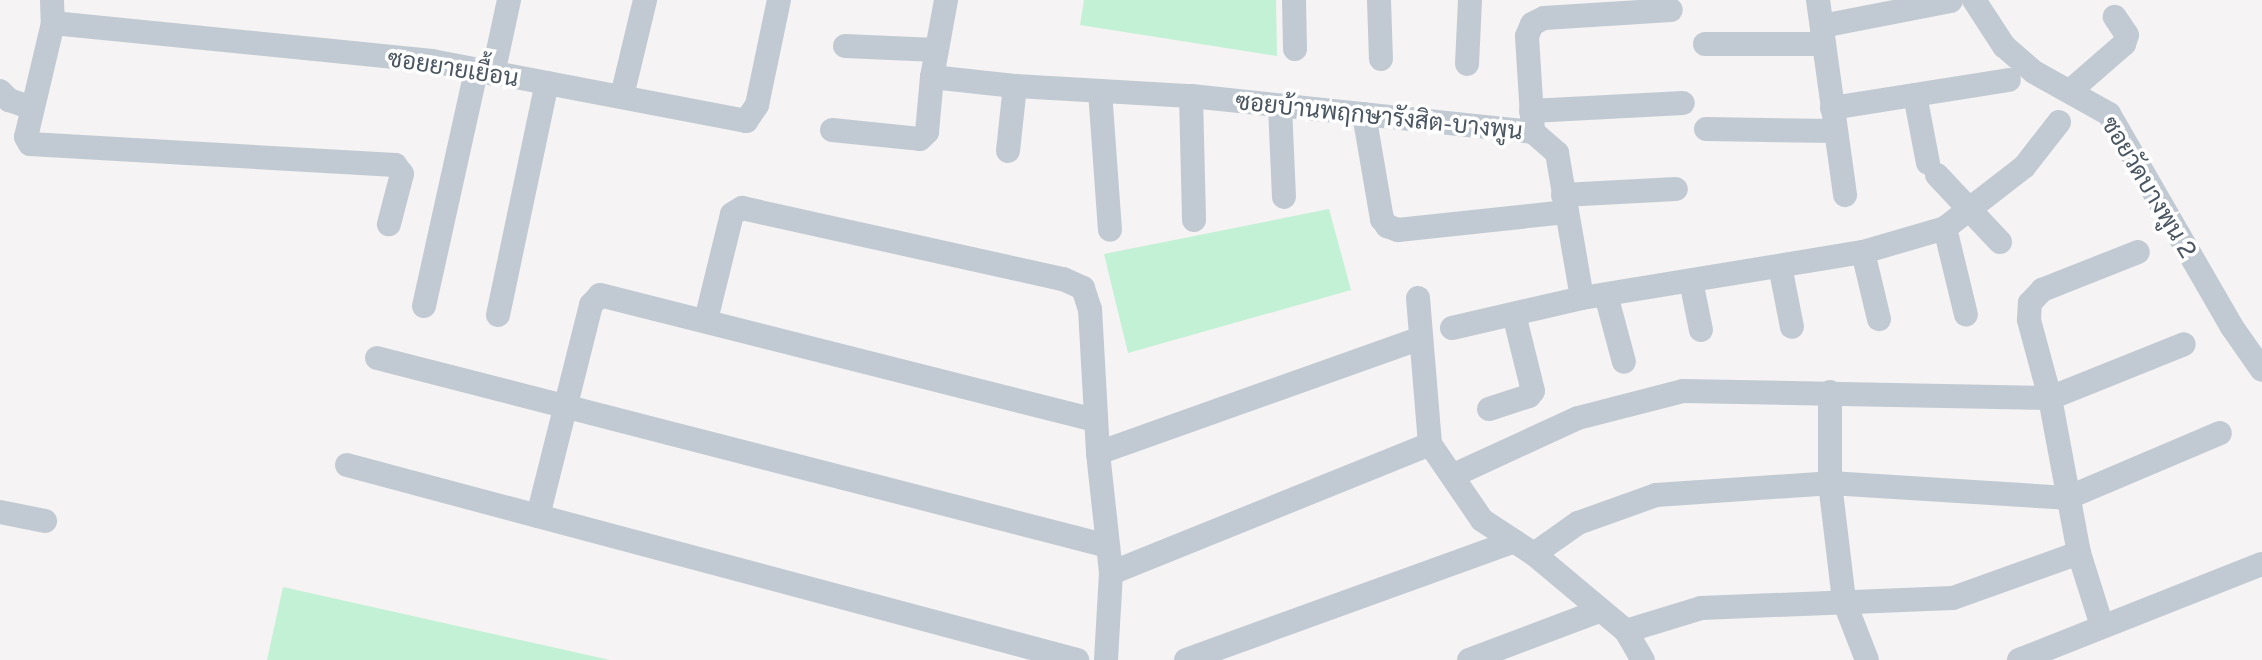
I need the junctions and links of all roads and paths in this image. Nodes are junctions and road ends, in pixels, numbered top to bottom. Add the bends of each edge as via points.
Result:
1 (509, 0) edge
2 (645, 0) edge
3 (779, 0) edge
4 (946, 0) edge
5 (1294, 0) edge
6 (1379, 0) edge
7 (1470, 0) edge
8 (1818, 0) edge
9 (1962, 1) edge
10 (1671, 10) dead end
11 (53, 11) edge
12 (2115, 17) dead end
13 (1823, 35) junction
14 (1705, 44) dead end
15 (845, 46) dead end
16 (1295, 49) dead end
17 (936, 50) junction
18 (1381, 59) dead end
19 (1467, 64) dead end
20 (484, 73) junction
21 (932, 77) junction
22 (2009, 80) dead end
23 (547, 83) junction
24 (1015, 86) junction
25 (0, 91) edge
26 (1100, 91) junction
27 (2070, 91) junction
28 (1915, 95) junction
29 (622, 96) junction
30 (1191, 96) junction
31 (1683, 103) dead end
32 (1280, 106) junction
33 (32, 108) junction
34 (1364, 114) junction
35 (1834, 120) junction
36 (1532, 122) junction
37 (2059, 122) dead end
38 (1706, 129) dead end
39 (832, 130) dead end
40 (1008, 151) dead end
41 (1676, 189) dead end
42 (1845, 195) dead end
43 (1284, 197) dead end
44 (1565, 204) junction
45 (1971, 209) junction
46 (1194, 220) dead end
47 (389, 224) dead end
48 (1945, 228) junction
49 (1110, 230) dead end
50 (2000, 242) dead end
51 (1863, 252) junction
52 (2138, 252) dead end
53 (1780, 266) junction
54 (1691, 281) junction
55 (1594, 296) junction
56 (1418, 298) dead end
57 (424, 306) dead end
58 (1514, 314) junction
59 (498, 315) dead end
60 (1966, 315) dead end
61 (1879, 319) dead end
62 (706, 320) junction
63 (1792, 327) dead end
64 (1452, 328) dead end
65 (1701, 330) dead end
66 (1421, 338) junction
67 (2184, 344) dead end
68 (377, 358) dead end
69 (1624, 362) dead end
70 (2262, 370) edge
71 (1830, 392) junction
72 (2050, 398) junction
73 (566, 407) junction
74 (1489, 409) dead end
75 (1095, 420) junction
76 (2220, 433) dead end
77 (1430, 444) junction
78 (1098, 453) junction
79 (347, 465) dead end
80 (1454, 475) junction
81 (1830, 483) junction
82 (2067, 498) junction
83 (0, 512) edge
84 (538, 516) junction
85 (45, 521) dead end
86 (1108, 546) junction
87 (1524, 548) junction
88 (2079, 553) junction
89 (2262, 564) edge
90 (1111, 573) junction
91 (1844, 601) junction
92 (1601, 610) junction
93 (2102, 626) junction
94 (1626, 631) junction
95 (1077, 660) edge
96 (1106, 660) edge
97 (1186, 660) edge
98 (1469, 660) edge
99 (1643, 660) edge
100 (1867, 660) edge
101 (2019, 660) edge

1 - 20 street
2 - 29 street
3 - 29 street, ซอยยายเยื้อน via 757,105 746,121
4 - 17 street
5 - 16 street
6 - 18 street
7 - 19 street
8 - 13 street
9 - 13 street
9 - 27 street, ซอยวัดบางพูน 2 via 2004,46 2045,80
10 - 36 street via 1544,18 1532,24 1527,36
11 - 20 street, ซอยยายเยื้อน via 432,61
11 - 33 street
12 - 27 street via 2127,35 2124,44
13 - 14 street
13 - 35 street
15 - 17 street
17 - 21 street
20 - 23 street, ซอยยายเยื้อน
20 - 57 street
21 - 24 street, ซอยบ้านพฤกษารังสิต-บางพูน
21 - 39 street via 927,132 920,139
22 - 28 street
23 - 29 street, ซอยยายเยื้อน
23 - 59 street
24 - 26 street, ซอยบ้านพฤกษารังสิต-บางพูน
24 - 40 street
25 - 33 street
26 - 30 street, ซอยบ้านพฤกษารังสิต-บางพูน
26 - 49 street
27 - 70 street, ซอยวัดบางพูน 2 via 2109,114
28 - 35 street
28 - 45 street via 1932,169
30 - 32 street, ซอยบ้านพฤกษารังสิต-บางพูน
30 - 46 street
31 - 36 street
32 - 34 street, ซอยบ้านพฤกษารังสิต-บางพูน
32 - 43 street
33 - 47 street via 26,137 30,144 395,165 402,174
34 - 36 street, ซอยบ้านพฤกษารังสิต-บางพูน
34 - 44 street via 1387,226 1398,230
35 - 38 street
35 - 42 street
36 - 44 street, ซอยบ้านพฤกษารังสิต-บางพูน via 1557,153
37 - 45 street via 2024,167
41 - 44 street
44 - 55 street, ซอยบ้านพฤกษารังสิต-บางพูน
45 - 48 street
45 - 50 street
48 - 51 street
48 - 60 street
51 - 53 street
51 - 61 street
52 - 72 street via 2042,290 2030,303 2029,320
53 - 54 street
53 - 63 street
54 - 55 street
54 - 65 street
55 - 58 street
55 - 69 street, ซอยบ้านพฤกษารังสิต-บางพูน
56 - 66 street
58 - 64 street
58 - 74 street via 1533,391
62 - 73 street via 600,295 591,305
62 - 75 street
62 - 75 street via 732,214 742,208 1063,279 1083,288 1090,309
66 - 77 street
66 - 78 street
67 - 72 street
68 - 73 street
71 - 72 street
71 - 80 street via 1683,391 1578,418
71 - 81 street
72 - 82 street
73 - 84 street
73 - 86 street
75 - 78 street
76 - 82 street
77 - 80 street
77 - 90 street
78 - 86 street
79 - 84 street
80 - 87 street via 1482,520
81 - 82 street
81 - 87 street via 1656,495
81 - 91 street
82 - 88 street
83 - 85 street
84 - 95 street
86 - 90 street
87 - 92 street
87 - 97 street
88 - 91 street via 1953,598
88 - 93 street
89 - 93 street
90 - 96 street
91 - 94 street via 1701,608
91 - 100 street
92 - 94 street
92 - 98 street
93 - 101 street
94 - 99 street

